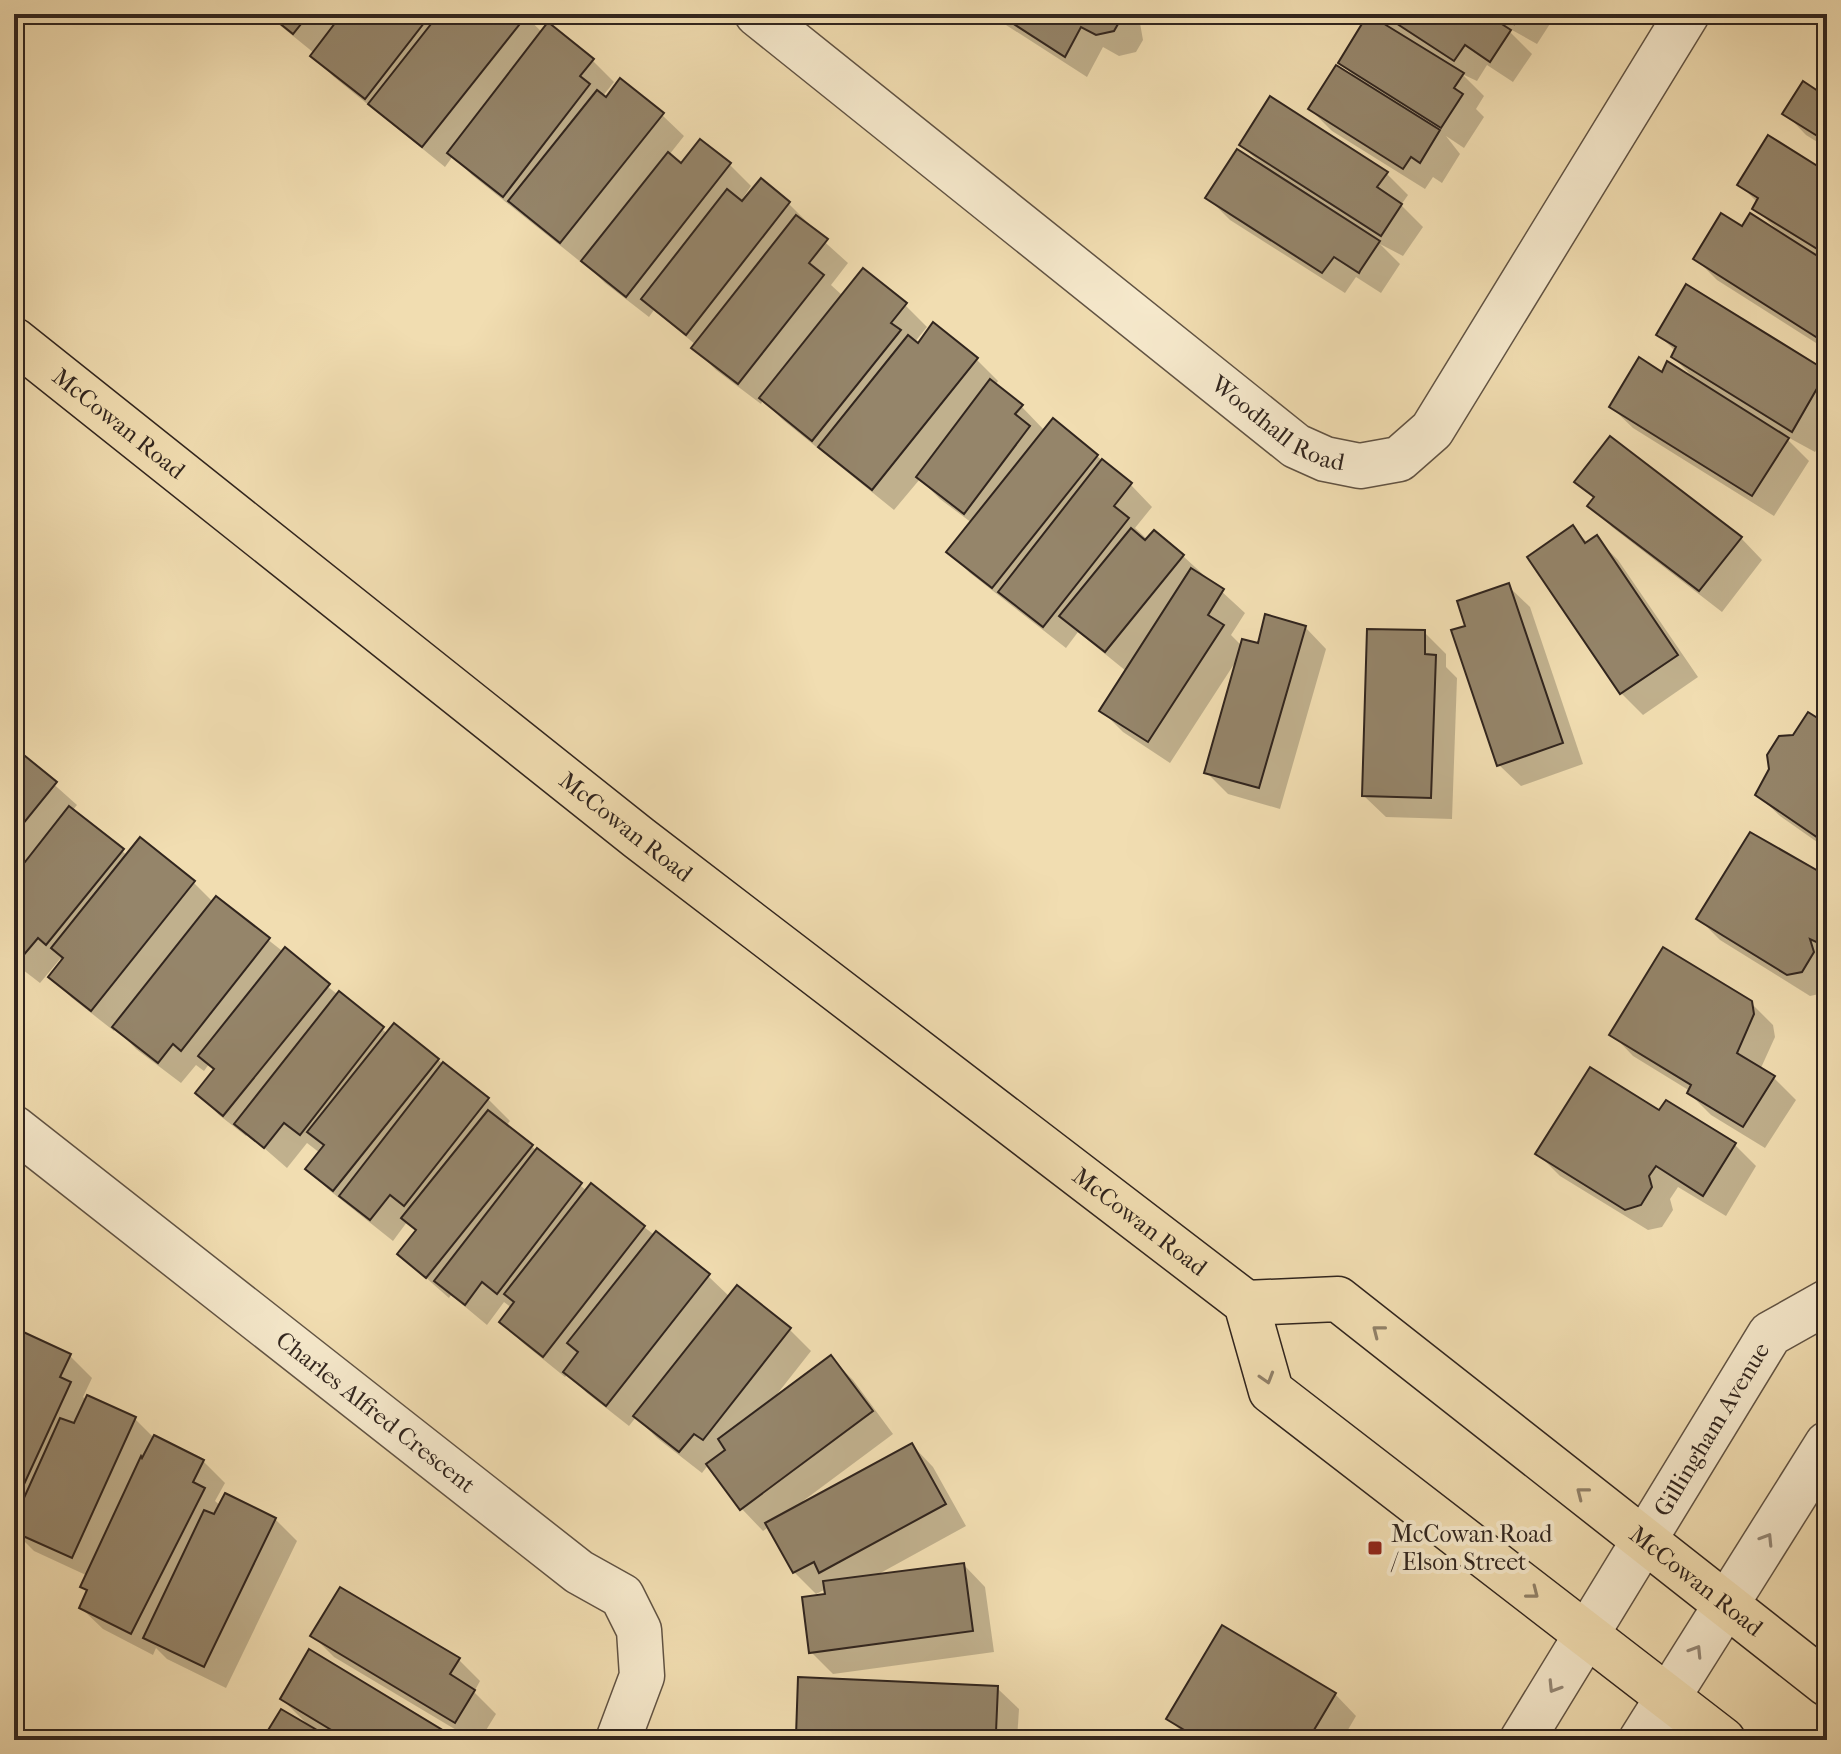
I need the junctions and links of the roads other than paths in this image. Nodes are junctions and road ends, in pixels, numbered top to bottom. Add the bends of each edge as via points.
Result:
1 (757, 14) edge
2 (1687, 14) edge
3 (14, 340) edge
4 (14, 1128) edge
5 (1827, 1302) edge
6 (1246, 1303) junction
7 (1827, 1444) edge
8 (1644, 1541) junction
9 (1725, 1605) junction
10 (1587, 1635) junction
11 (1827, 1684) edge
12 (1668, 1697) junction
13 (618, 1740) edge
14 (1522, 1740) edge
15 (1641, 1740) edge
16 (1723, 1740) edge

1 - 2 street, Woodhall Road via 1296,446 1360,466 1399,459 1432,430
3 - 6 main road, McCowan Road via 639,838
4 - 13 street, Charles Alfred Crescent via 579,1572 622,1596 639,1630 642,1676
5 - 8 street, Gillingham Avenue via 1770,1334
8 -> 6 main road, McCowan Road via 1338,1299
6 -> 10 main road via 1271,1391
9 -> 7 street
8 - 9 main road, McCowan Road
8 - 10 street, Gillingham Avenue
9 - 11 main road, McCowan Road
12 -> 9 street
10 - 12 main road
10 -> 14 street, Gillingham Avenue
12 - 15 street
12 - 16 main road

